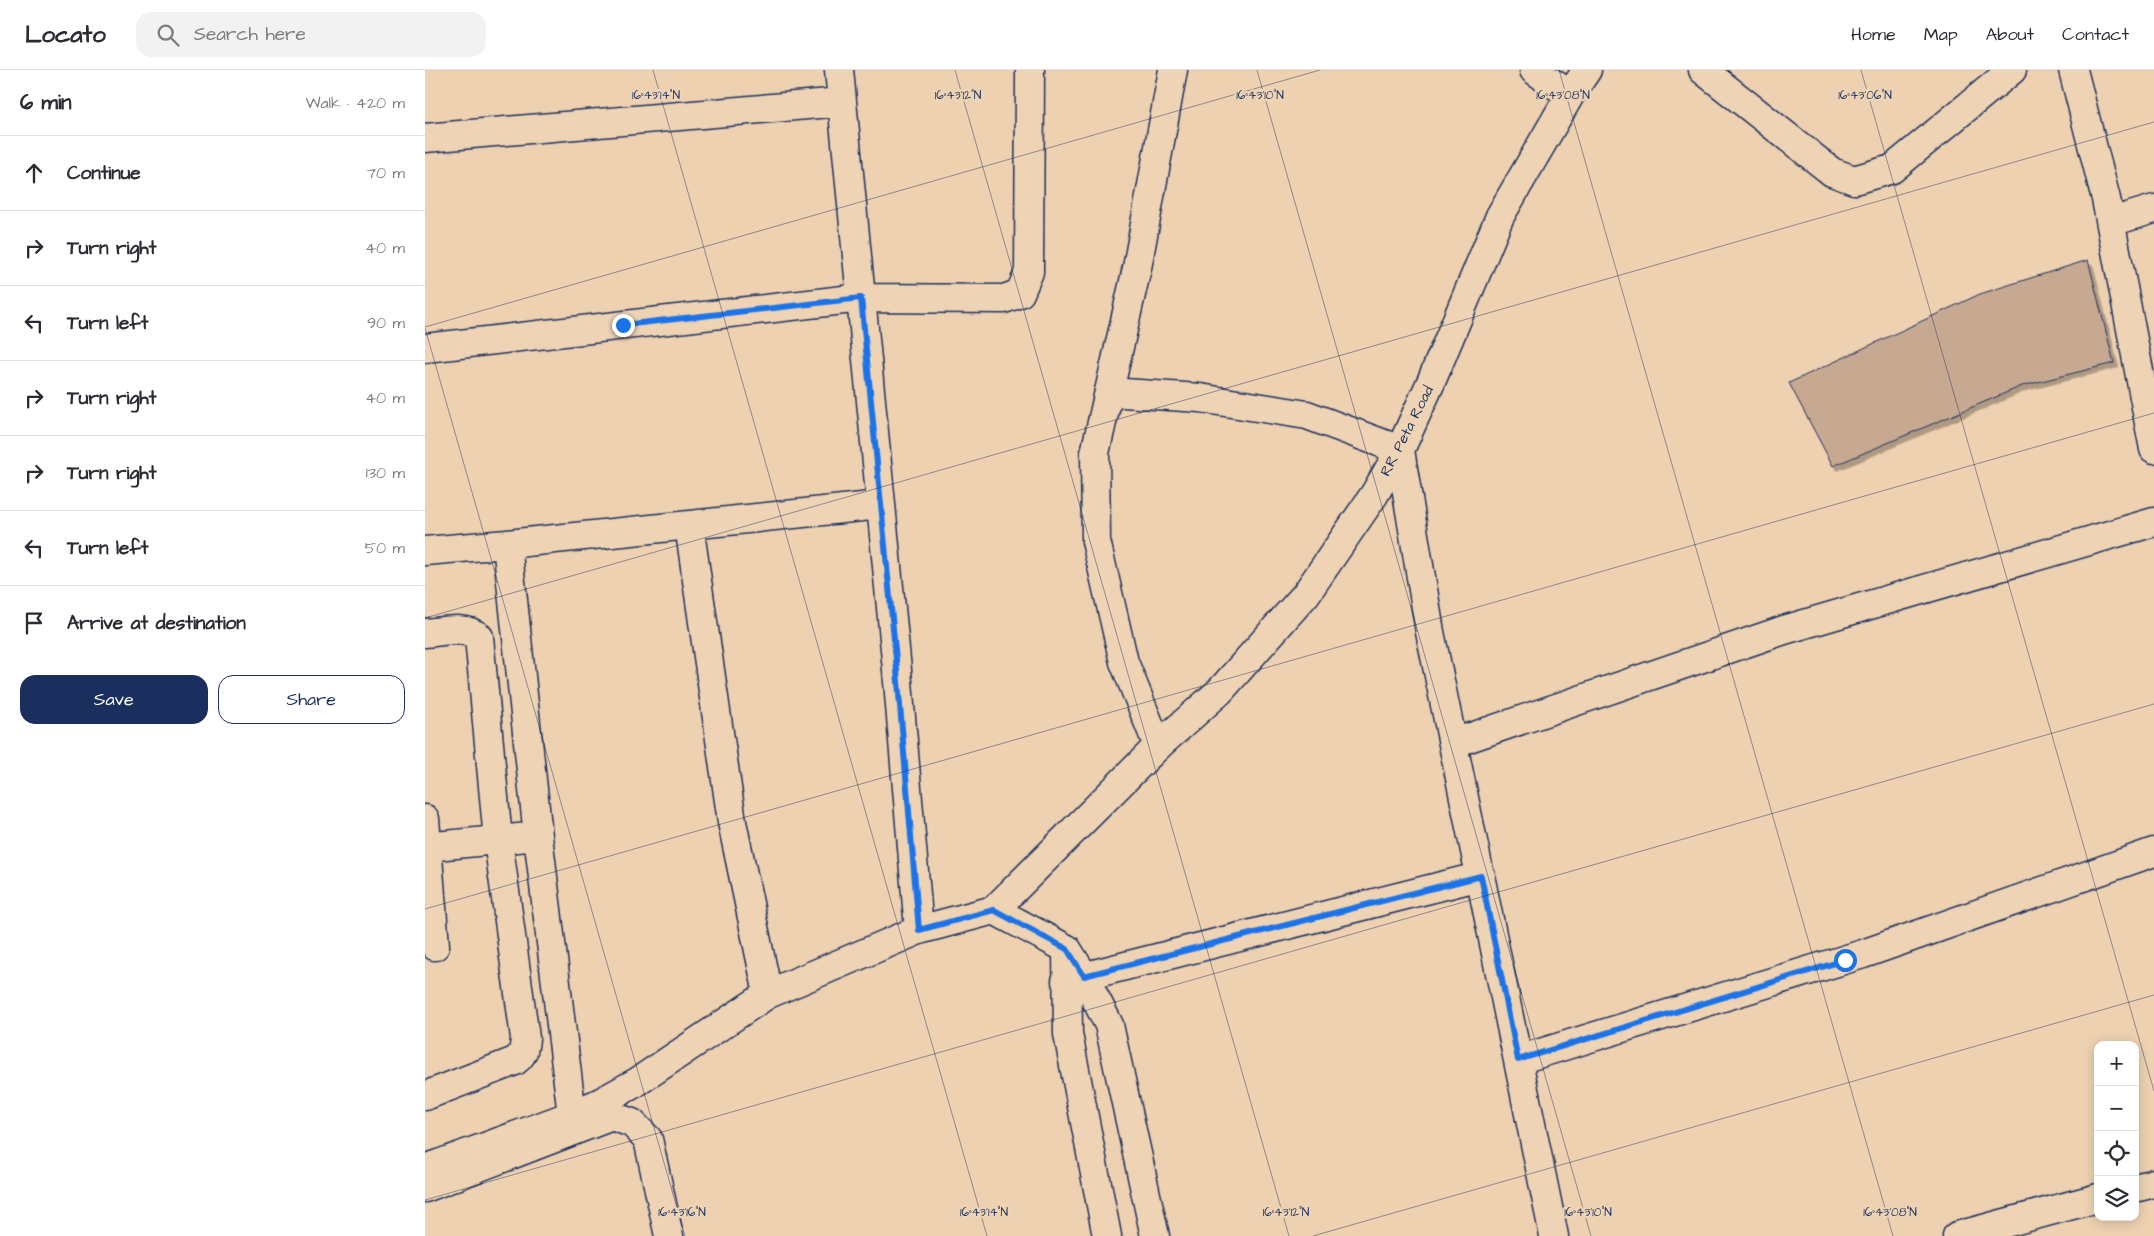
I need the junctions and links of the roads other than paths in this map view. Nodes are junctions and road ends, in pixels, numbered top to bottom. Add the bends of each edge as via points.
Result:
1 (839, 70) edge
2 (1030, 70) edge
3 (1173, 70) edge
4 (1534, 70) edge
5 (1587, 70) edge
6 (1703, 70) edge
7 (2011, 70) edge
8 (2073, 70) edge
9 (1570, 95) junction
10 (842, 102) junction
11 (425, 138) edge
12 (2154, 209) edge
13 (2111, 222) junction
14 (861, 298) junction
15 (425, 348) edge
16 (1109, 392) junction
17 (2154, 449) edge
18 (1400, 450) junction
19 (881, 505) junction
20 (2154, 522) edge
21 (689, 525) junction
22 (507, 544) junction
23 (425, 551) edge
24 (425, 633) edge
25 (1453, 743) junction
26 (1158, 746) junction
27 (425, 819) edge
28 (538, 836) junction
29 (498, 840) junction
30 (426, 847) edge
31 (2154, 852) edge
32 (1481, 876) junction
33 (994, 910) junction
34 (919, 930) junction
35 (435, 946) dead end
36 (1075, 978) junction
37 (768, 994) junction
38 (1518, 1060) junction
39 (425, 1096) edge
40 (572, 1115) junction
41 (425, 1169) edge
42 (2154, 1183) edge
43 (2139, 1187) edge
44 (425, 1188) edge
45 (2094, 1199) edge
46 (669, 1236) edge
47 (1107, 1236) edge
48 (1155, 1236) edge
49 (1554, 1236) edge
50 (1957, 1236) edge

1 - 10 street
2 - 14 street via 1029,272 1020,293 1004,299
3 - 16 street via 1137,268
4 - 9 street
5 - 9 street, RR Peta Road
6 - 7 street via 1832,172 1854,180 1892,169
8 - 13 street
9 - 18 street, RR Peta Road via 1500,216
10 - 11 street
10 - 14 street
12 - 13 street
13 - 17 street
14 - 15 street
14 - 19 street
16 - 18 street via 1200,398 1307,415
16 - 26 street via 1095,453 1097,540 1124,662
18 - 25 street
18 - 26 street, RR Peta Road via 1374,495 1306,594 1220,691
19 - 21 street
19 - 34 street
20 - 25 street via 1784,630
21 - 22 street
21 - 37 street via 733,822
22 - 23 street
22 - 28 street
24 - 29 street via 465,630 479,637
25 - 32 street
26 - 33 street, RR Peta Road
27 - 30 street
28 - 29 street
28 - 40 street
29 - 30 street
29 - 39 street via 524,1050 521,1058 515,1061
30 - 35 street
31 - 38 street via 1863,954
32 - 36 street
32 - 38 street
33 - 34 street
33 - 36 street via 1067,949
34 - 37 street
36 - 47 street via 1068,1034
36 - 48 street via 1109,1025
37 - 40 street via 637,1082
38 - 49 street
40 - 41 street
42 - 43 street
44 - 46 street via 612,1116 632,1123 648,1139
45 - 50 street

